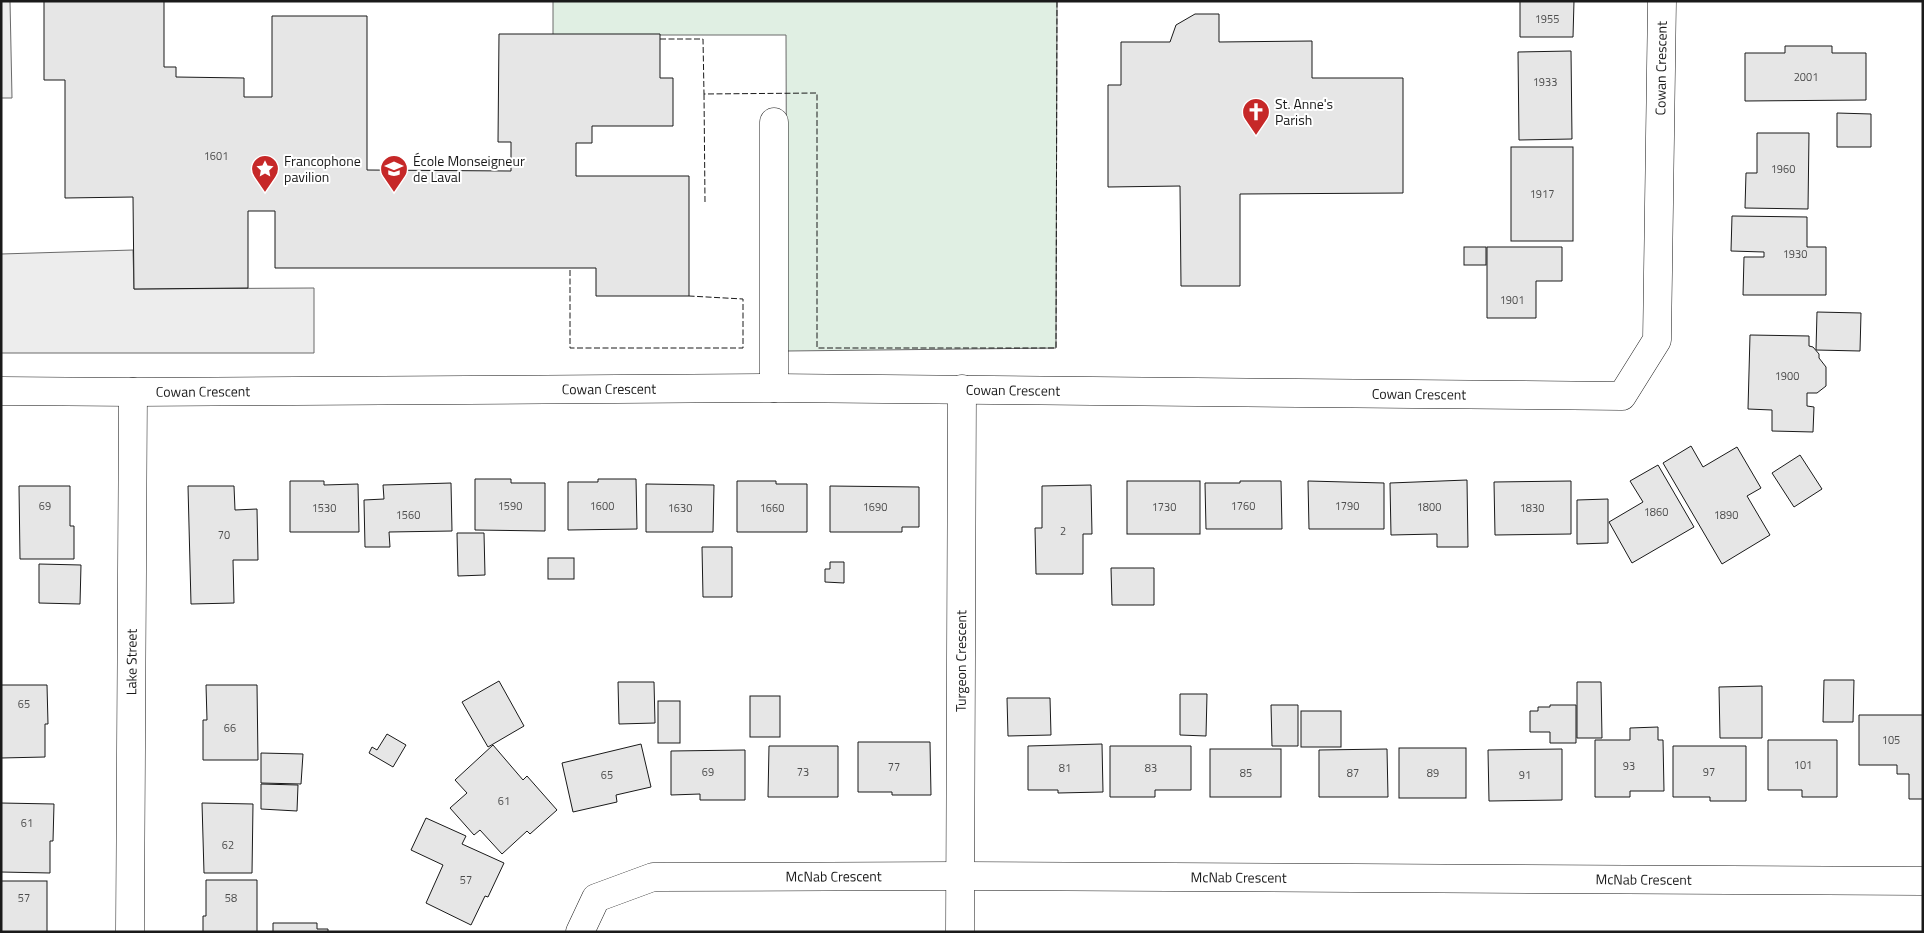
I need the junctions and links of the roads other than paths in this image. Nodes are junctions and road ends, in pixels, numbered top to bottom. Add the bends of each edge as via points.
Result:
1 (1662, 1) edge
2 (774, 122) dead end
3 (774, 388) junction
4 (962, 388) junction
5 (1, 391) edge
6 (132, 392) junction
7 (960, 876) junction
8 (1923, 881) edge
9 (130, 932) edge
10 (580, 932) edge
11 (960, 932) edge

1 - 4 street, Cowan Crescent via 1657,340 1622,396
2 - 3 street
3 - 4 street, Cowan Crescent
3 - 6 street, Cowan Crescent
4 - 7 street, Turgeon Crescent
5 - 6 street, Cowan Crescent
6 - 9 street, Lake Street
7 - 8 street, McNab Crescent
7 - 10 street, McNab Crescent via 653,877 596,898
7 - 11 street, Turgeon Crescent

